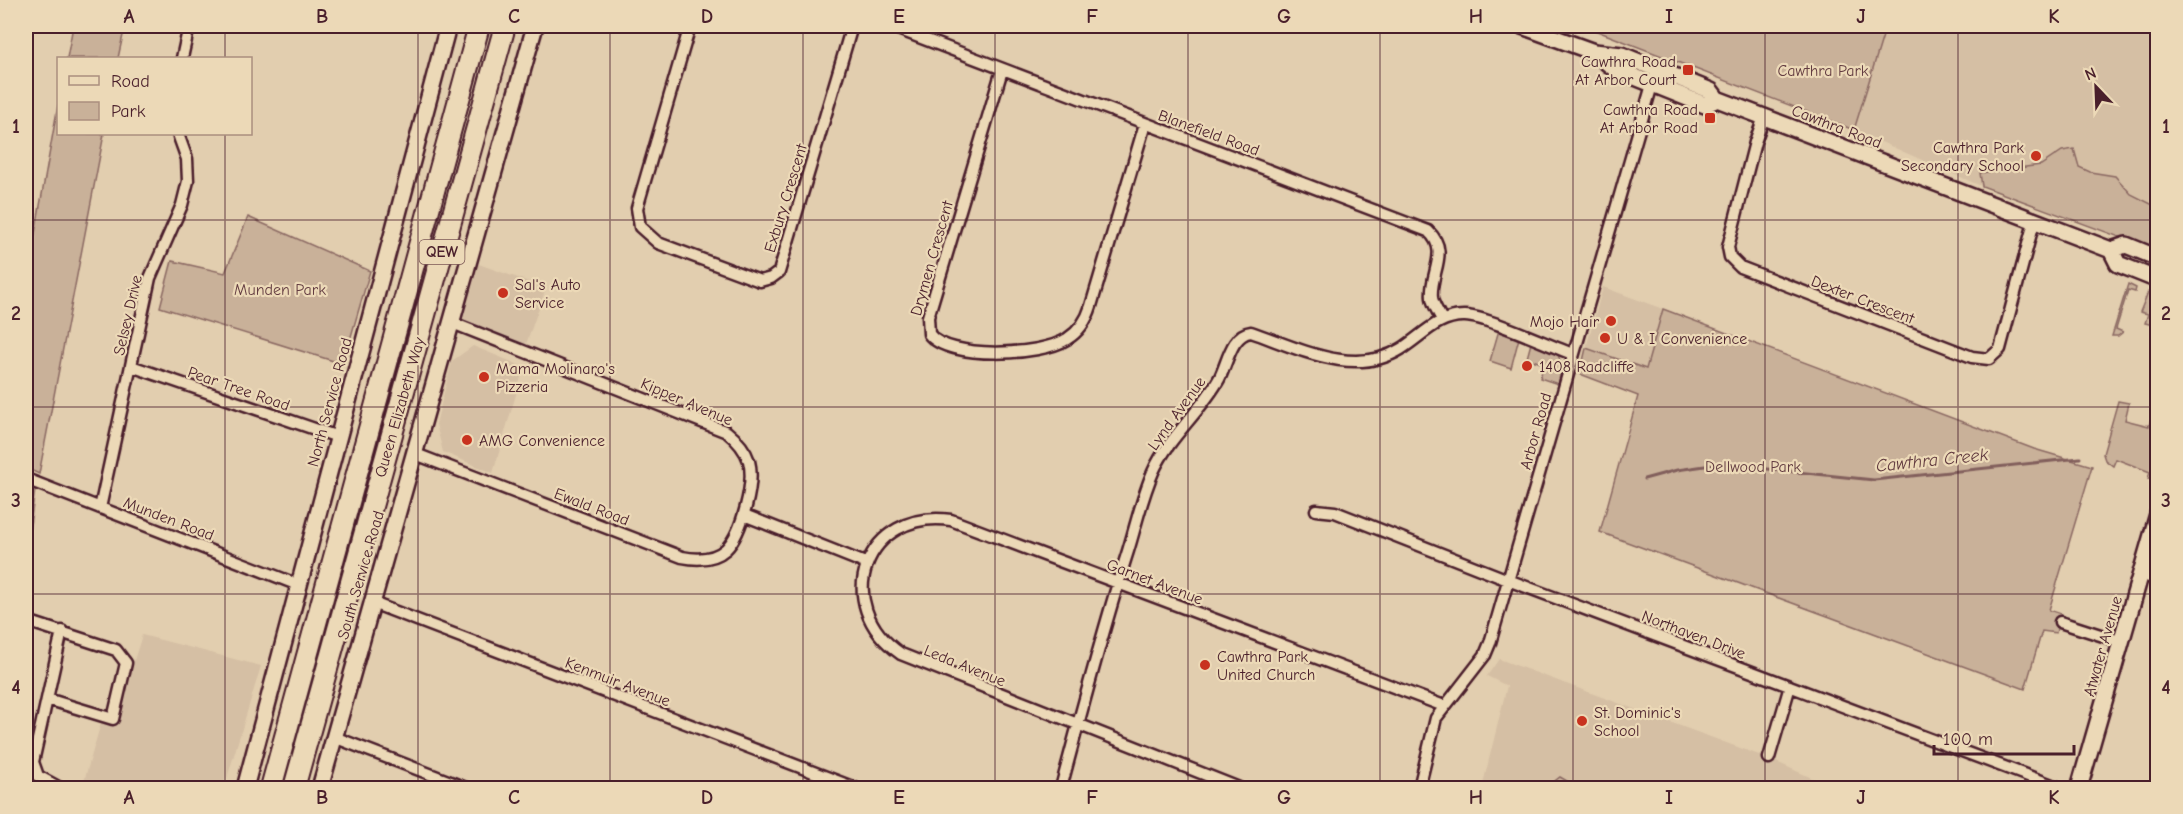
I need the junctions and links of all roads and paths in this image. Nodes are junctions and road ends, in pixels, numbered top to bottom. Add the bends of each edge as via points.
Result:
1 (189, 26) edge
2 (448, 26) edge
3 (477, 26) edge
4 (506, 26) edge
5 (535, 26) edge
6 (690, 26) edge
7 (852, 26) edge
8 (890, 26) edge
9 (1522, 26) edge
10 (1594, 52) junction
11 (182, 57) edge
12 (1657, 69) junction
13 (1002, 70) junction
14 (1652, 84) junction
15 (1717, 99) junction
16 (1764, 117) junction
17 (1145, 124) junction
18 (178, 135) edge
19 (2034, 222) junction
20 (2111, 250) junction
21 (2157, 258) edge
22 (2157, 280) edge
23 (1442, 320) junction
24 (450, 322) junction
25 (1573, 354) junction
26 (131, 366) junction
27 (338, 437) junction
28 (413, 453) junction
29 (26, 480) edge
30 (100, 508) junction
31 (1316, 510) dead end
32 (2157, 514) edge
33 (744, 515) junction
34 (865, 563) junction
35 (2141, 574) junction
36 (1508, 580) junction
37 (2157, 580) edge
38 (1118, 582) junction
39 (301, 586) junction
40 (370, 602) junction
41 (30, 622) dead end
42 (2060, 622) dead end
43 (62, 632) junction
44 (2122, 642) junction
45 (1791, 686) junction
46 (47, 699) junction
47 (1444, 706) junction
48 (1078, 725) junction
49 (334, 737) junction
50 (1769, 758) dead end
51 (60, 789) edge
52 (245, 789) edge
53 (271, 789) edge
54 (294, 789) edge
55 (320, 789) edge
56 (466, 789) edge
57 (855, 789) edge
58 (1061, 789) edge
59 (1239, 789) edge
60 (1419, 789) edge
61 (2060, 789) edge
62 (2079, 789) edge

1 - 11 street
2 - 27 street, North Service Road
3 - 53 highway, Queen Elizabeth Way / QEW
4 - 54 highway, Queen Elizabeth Way / QEW
5 - 24 street, South Service Road
6 - 7 street, Exbury Crescent via 638,208 640,227 658,243 760,281 779,272
8 - 13 street, Blanefield Road
9 - 10 street, Cawthra Road
10 - 12 street, Cawthra Road via 1622,55
10 - 14 street, Cawthra Road via 1615,69
12 - 14 street, Arbor Road
12 - 15 street, Cawthra Road via 1711,91
13 - 17 street, Blanefield Road
13 - 17 street, Drymen Crescent via 928,317 929,334 939,344 988,352 1026,351 1059,344 1080,328 1091,306
14 - 15 street, Cawthra Road via 1705,105
14 - 25 street, Arbor Road
15 - 16 street, Cawthra Road
16 - 19 street, Cawthra Road
16 - 19 street, Dexter Crescent via 1728,247 1730,257 1740,267 1972,357 1989,359 2000,349
17 - 23 street, Blanefield Road via 1428,231 1440,249 1432,299
18 - 26 street, Selsey Drive via 187,159 188,181 182,205 150,278
19 - 20 street, Cawthra Road
20 - 21 street, Cawthra Road via 2126,245
20 - 22 street, Cawthra Road via 2118,264
23 - 25 street via 1478,318
23 - 38 street, Lynd Avenue via 1400,349 1360,362 1322,356 1251,333 1243,334 1205,401 1170,441 1153,472
24 - 28 street, South Service Road
24 - 33 street, Kipper Avenue via 727,432 744,450 751,472
25 - 36 street, Arbor Road
26 - 27 street, Pear Tree Road
26 - 30 street, Selsey Drive
27 - 39 street, North Service Road
28 - 33 street, Ewald Road via 682,557 699,560 718,554 732,540
28 - 40 street, South Service Road
29 - 30 street, Munden Road
30 - 39 street, Munden Road
31 - 36 street, Northaven Drive via 1335,512
32 - 35 street, Atwater Avenue
33 - 34 street
34 - 38 street, Garnet Avenue via 896,530 939,518 965,524
34 - 48 street, Leda Avenue via 862,593 866,610 872,626 889,646 914,660
35 - 37 street
35 - 44 street, Atwater Avenue
36 - 45 street, Northaven Drive
36 - 47 street, Arbor Road via 1485,655
38 - 47 street, Garnet Avenue
38 - 48 street, Lynd Avenue
39 - 52 street, North Service Road
40 - 49 street, South Service Road
40 - 57 street, Kenmuir Avenue
41 - 43 street
42 - 44 street
43 - 46 street
43 - 46 street via 116,651 124,657 126,670 113,719
44 - 62 street, Atwater Avenue
45 - 50 street
45 - 61 street, Northaven Drive
46 - 51 street via 33,766 38,776
47 - 60 street, Arbor Road via 1436,718
48 - 58 street, Lynd Avenue
48 - 59 street, Leda Avenue
49 - 55 street, South Service Road
49 - 56 street

